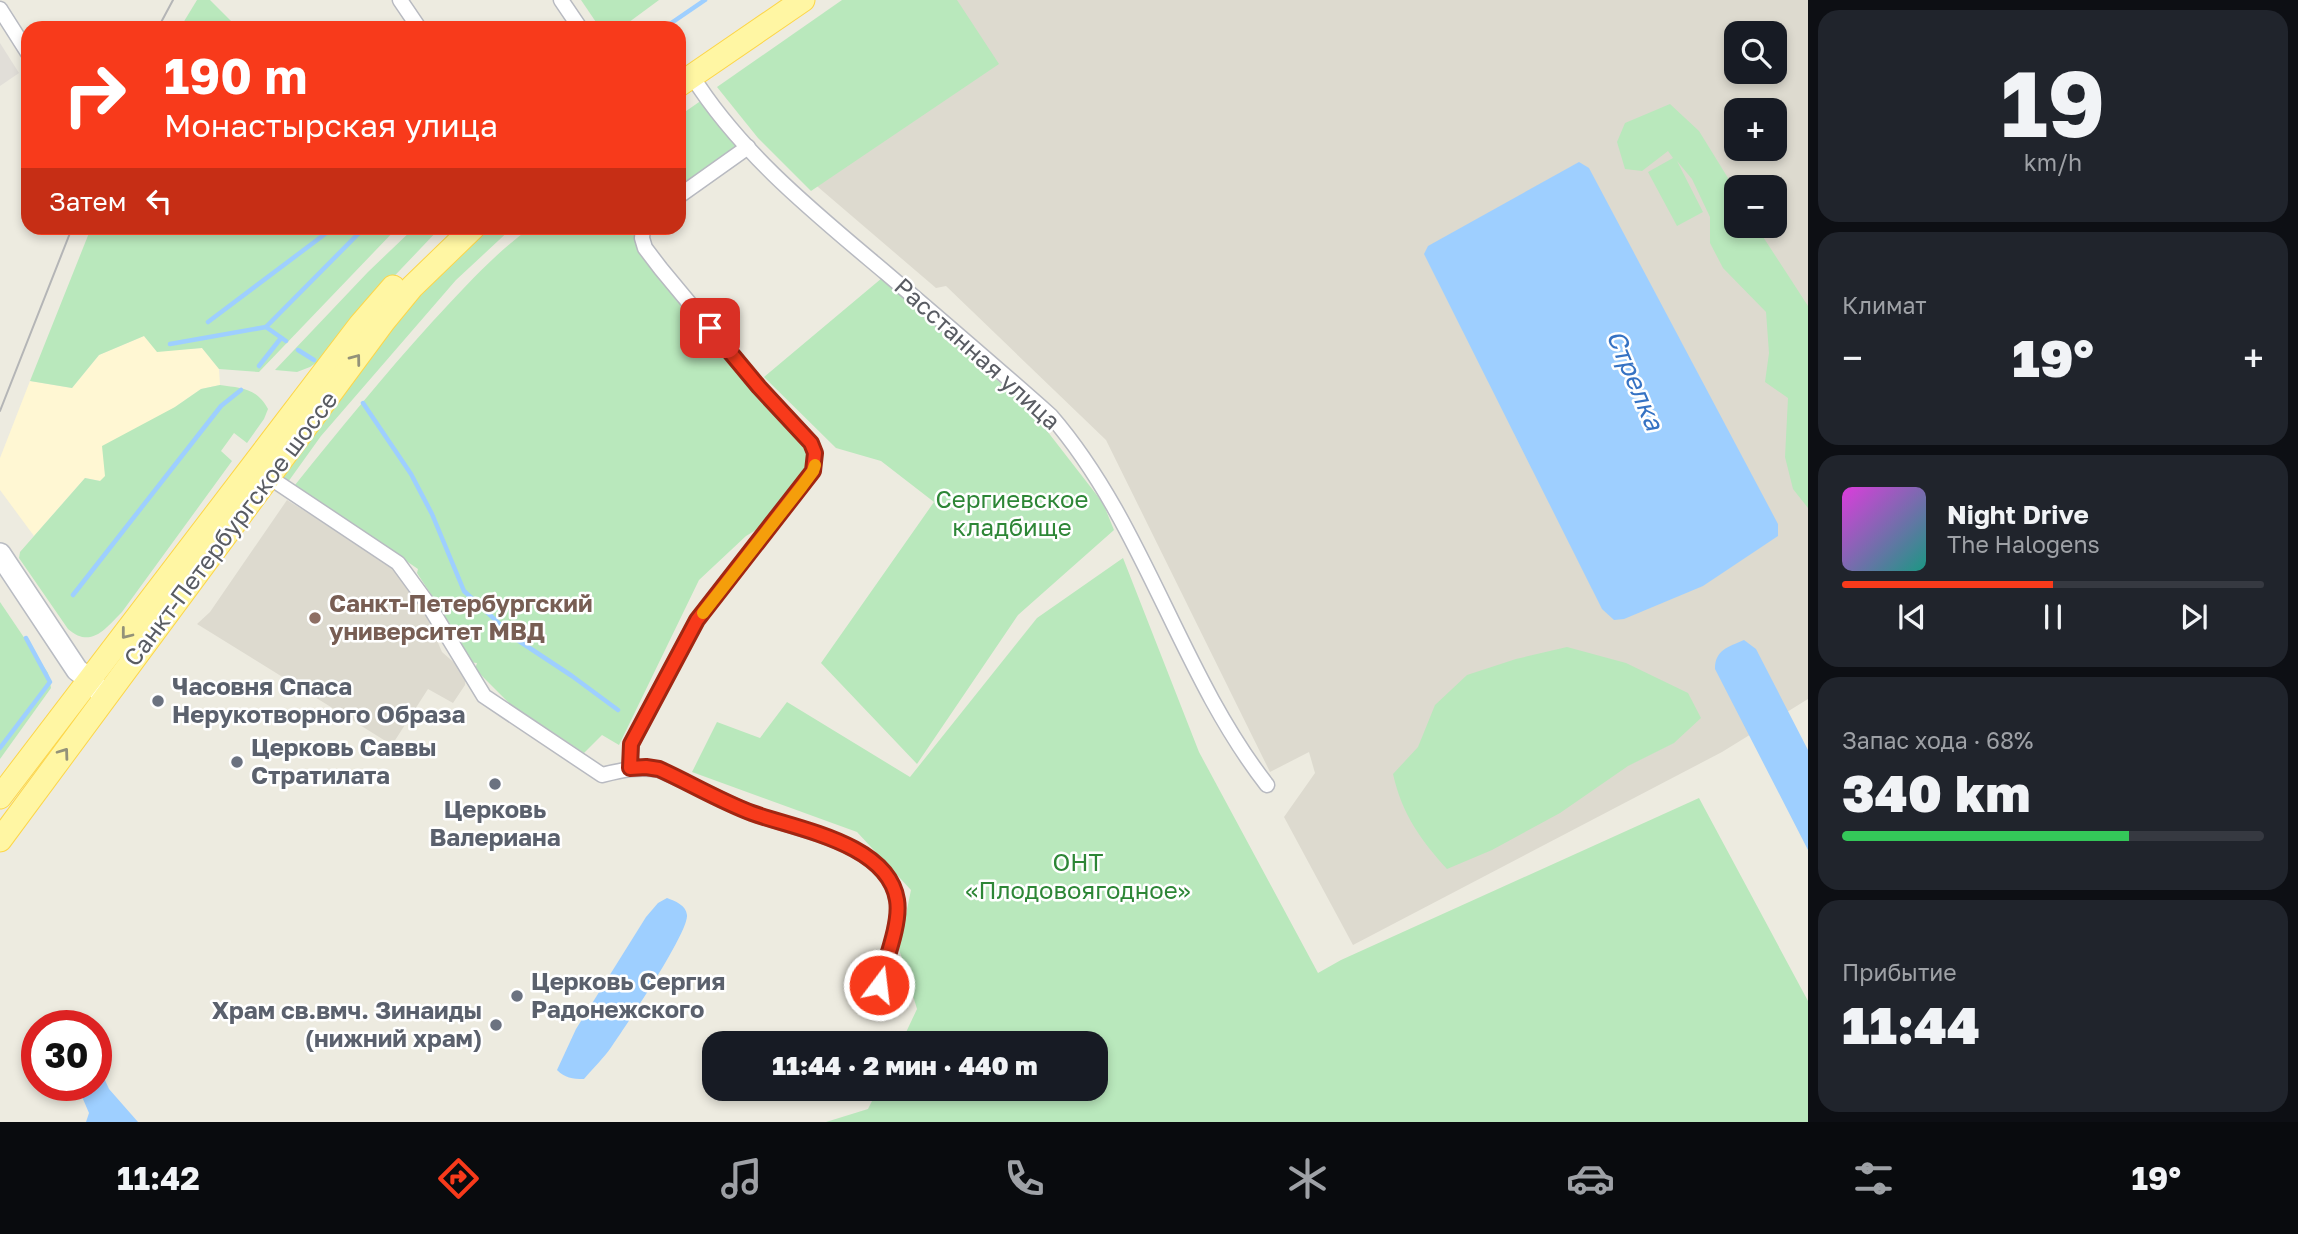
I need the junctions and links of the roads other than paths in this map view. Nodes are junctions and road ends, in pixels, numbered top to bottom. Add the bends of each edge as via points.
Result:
1 (400, 0) edge
2 (561, 0) edge
3 (776, 0) edge
4 (803, 0) edge
5 (0, 9) edge
6 (414, 21) edge
7 (575, 21) edge
8 (21, 42) edge
9 (686, 74) edge
10 (686, 74) edge
11 (686, 79) edge
12 (748, 147) junction
13 (686, 191) edge
14 (445, 235) edge
15 (466, 235) edge
16 (642, 235) edge
17 (269, 477) junction
18 (0, 554) edge
19 (0, 579) edge
20 (85, 685) junction
21 (105, 698) junction
22 (630, 768) junction
23 (1267, 785) dead end
24 (0, 797) edge
25 (0, 840) edge
26 (879, 985) dead end

1 - 6 street
2 - 7 street
3 - 9 main road
4 - 10 main road
5 - 8 street
11 - 12 street, Расстанная улица
12 - 13 street
12 - 23 street, Расстанная улица via 800,200 1051,415 1074,442 1101,482 1241,752
14 -> 20 main road, Санкт-Петербургское шоссе via 360,325
17 -> 15 main road, Санкт-Петербургское шоссе via 412,287
16 - 22 street via 645,248 661,269 805,436 816,461 813,471 697,620 631,744
17 - 21 main road, Санкт-Петербургское шоссе
17 - 22 street via 398,563 484,696 602,775
18 - 20 main road
19 - 20 main road via 65,677
20 - 21 main road
20 - 24 main road, Санкт-Петербургское шоссе
25 -> 21 main road, Санкт-Петербургское шоссе
22 - 26 street via 659,769 752,813 823,834 874,864 890,878 898,902

